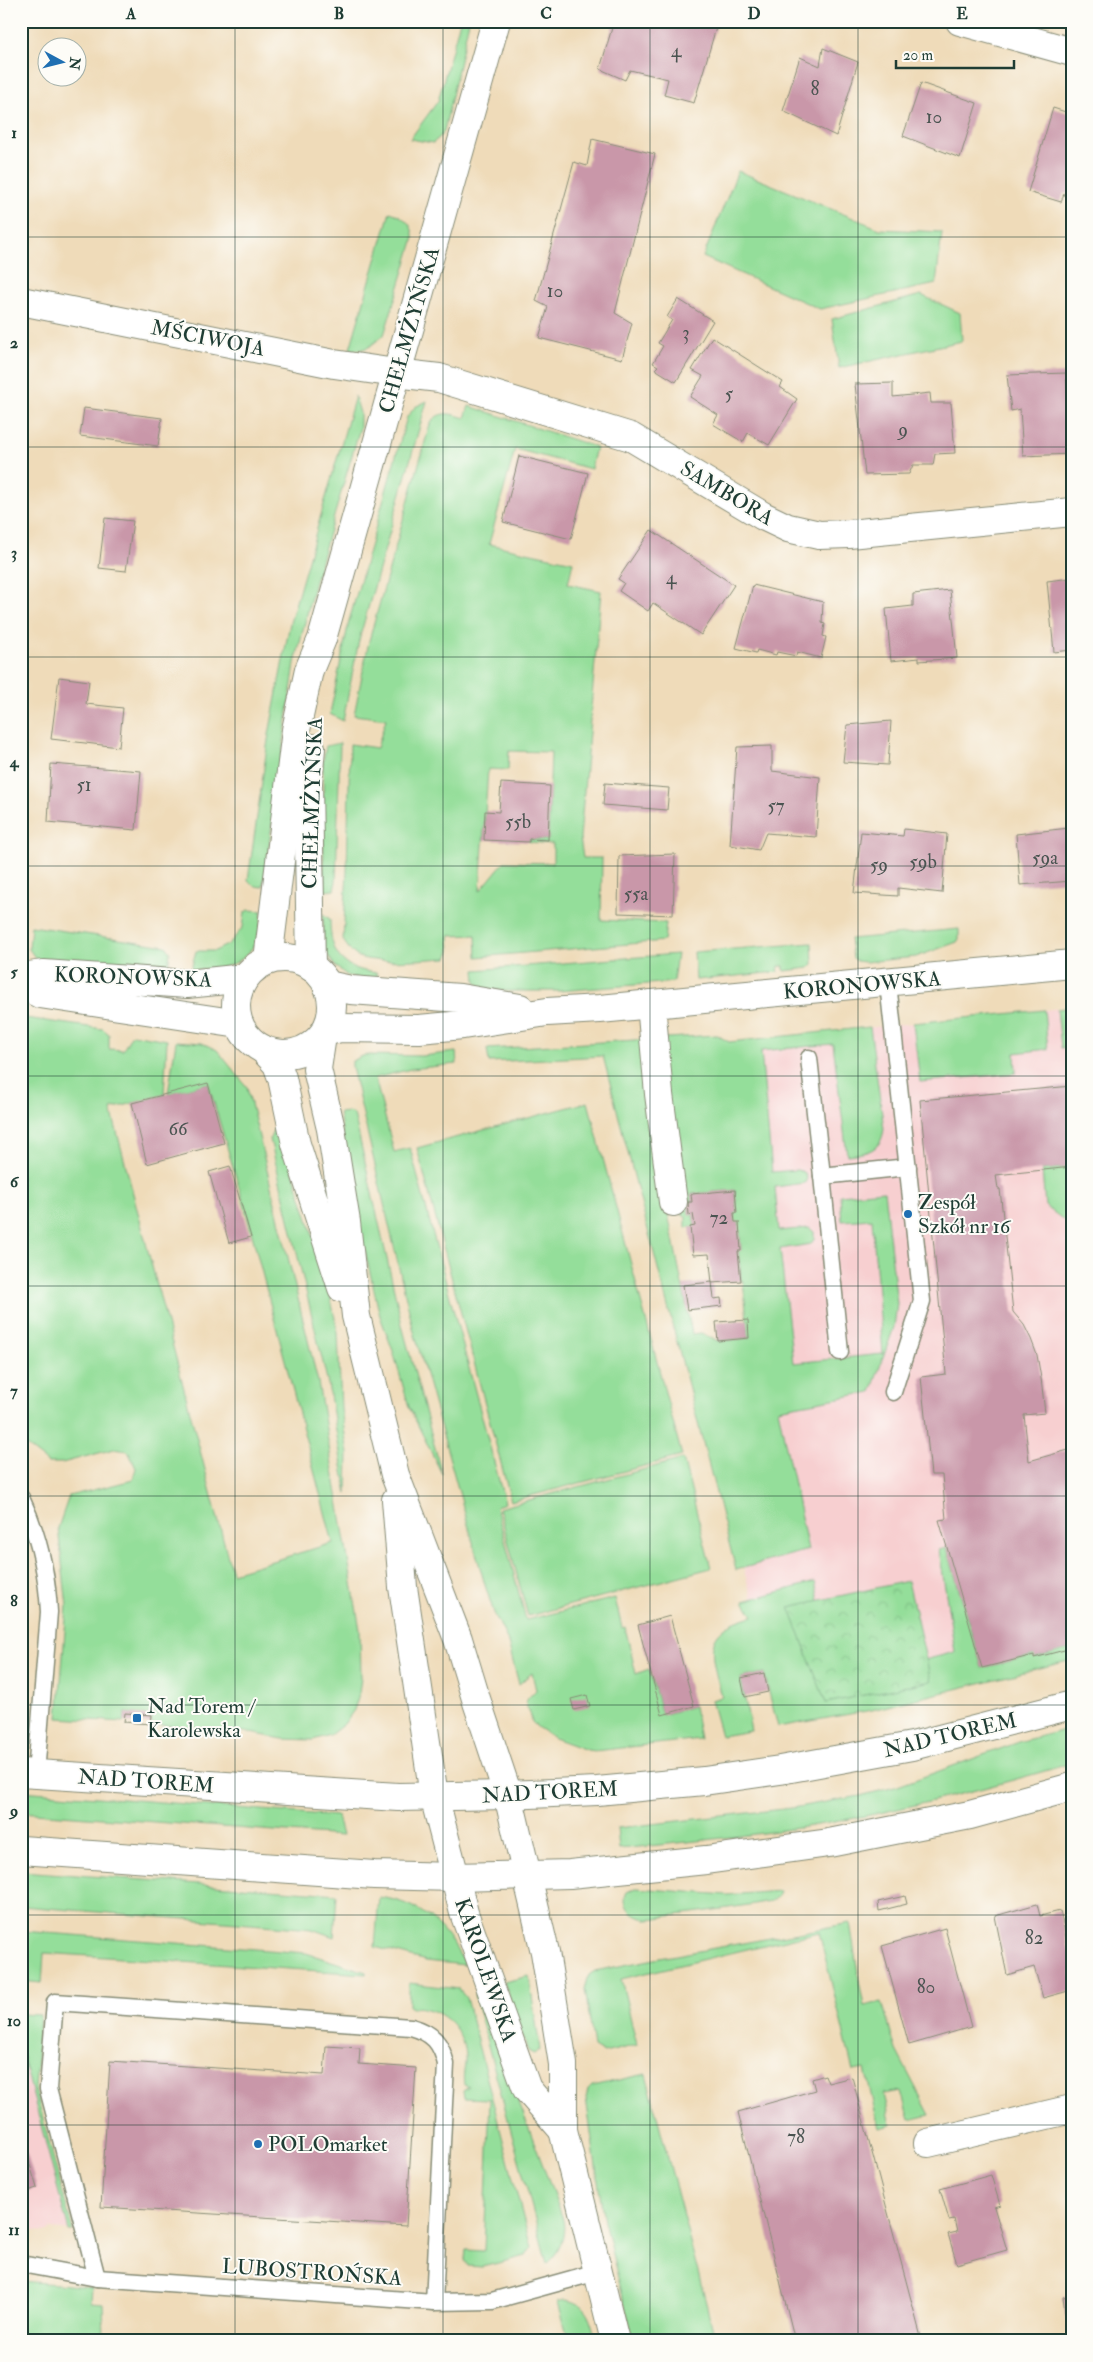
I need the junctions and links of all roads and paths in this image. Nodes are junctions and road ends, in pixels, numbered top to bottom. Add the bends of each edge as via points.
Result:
1 (496, 21) edge
2 (960, 21) edge
3 (1072, 52) edge
4 (21, 301) edge
5 (396, 374) junction
6 (1072, 512) edge
7 (322, 639) junction
8 (268, 960) junction
9 (1072, 964) edge
10 (319, 976) junction
11 (21, 977) edge
12 (245, 978) junction
13 (888, 983) junction
14 (21, 984) edge
15 (651, 1004) junction
16 (546, 1012) junction
17 (239, 1024) junction
18 (324, 1034) junction
19 (264, 1050) junction
20 (809, 1058) dead end
21 (908, 1167) junction
22 (822, 1176) junction
23 (673, 1202) dead end
24 (356, 1316) junction
25 (840, 1352) dead end
26 (893, 1392) dead end
27 (394, 1475) junction
28 (21, 1498) edge
29 (1072, 1705) edge
30 (29, 1773) edge
31 (1072, 1787) edge
32 (508, 1795) junction
33 (434, 1796) junction
34 (21, 1850) edge
35 (526, 1875) junction
36 (455, 1877) junction
37 (1072, 2109) edge
38 (563, 2130) junction
39 (928, 2143) dead end
40 (21, 2264) edge
41 (596, 2272) junction
42 (96, 2278) junction
43 (434, 2302) junction
44 (615, 2341) edge

1 - 5 street, CHEŁMŻYŃSKA
2 - 3 street
4 - 5 street, MŚCIWOJA
5 - 6 street, SAMBORA via 439,378 631,436 763,516 788,528 819,535
5 - 7 street, CHEŁMŻYŃSKA
7 - 8 street, CHEŁMŻYŃSKA via 309,670 296,730
7 - 10 street, CHEŁMŻYŃSKA via 308,783
8 - 10 street via 295,960
8 - 12 street
9 - 13 street, KORONOWSKA
10 - 16 street, KORONOWSKA via 351,990 460,998
10 - 18 street via 332,999 332,1014
11 - 12 street, KORONOWSKA via 44,974 187,984
12 - 17 street via 236,1006
13 - 15 street, KORONOWSKA
13 - 21 lane
14 - 17 street, KORONOWSKA via 40,994
15 - 16 street, KORONOWSKA
15 - 23 street
16 - 18 street, KORONOWSKA via 436,1028 340,1028
17 - 19 street via 245,1035
18 - 19 street via 310,1047 295,1053
18 - 24 street via 317,1069 331,1129 346,1222
19 - 24 street via 276,1064 282,1078 296,1144 313,1199 338,1278
20 - 22 lane
21 - 22 lane
21 - 26 lane via 922,1301
22 - 25 lane
24 - 27 street
27 - 32 street, KAROLEWSKA via 458,1639
27 - 33 street, KAROLEWSKA via 402,1587
28 - 30 lane via 39,1542 48,1587 49,1612
29 - 32 street, NAD TOREM via 912,1746 780,1770 626,1789
30 - 33 street, NAD TOREM via 367,1795
31 - 35 street via 970,1815 829,1843 637,1868
32 - 33 street, NAD TOREM
32 - 35 street, KAROLEWSKA
33 - 36 street, KAROLEWSKA
34 - 36 street via 350,1874
35 - 36 street
35 - 38 street, KAROLEWSKA via 545,1952 563,2064
36 - 38 street, KAROLEWSKA via 464,1913 526,2089
37 - 39 street
38 - 41 street, KAROLEWSKA
40 - 42 lane, LUBOSTROŃSKA
41 - 43 lane, LUBOSTROŃSKA via 492,2301
41 - 44 street, KAROLEWSKA
42 - 43 lane, LUBOSTROŃSKA
42 - 43 lane via 48,2089 55,2002 411,2027 433,2036 444,2053 446,2064

